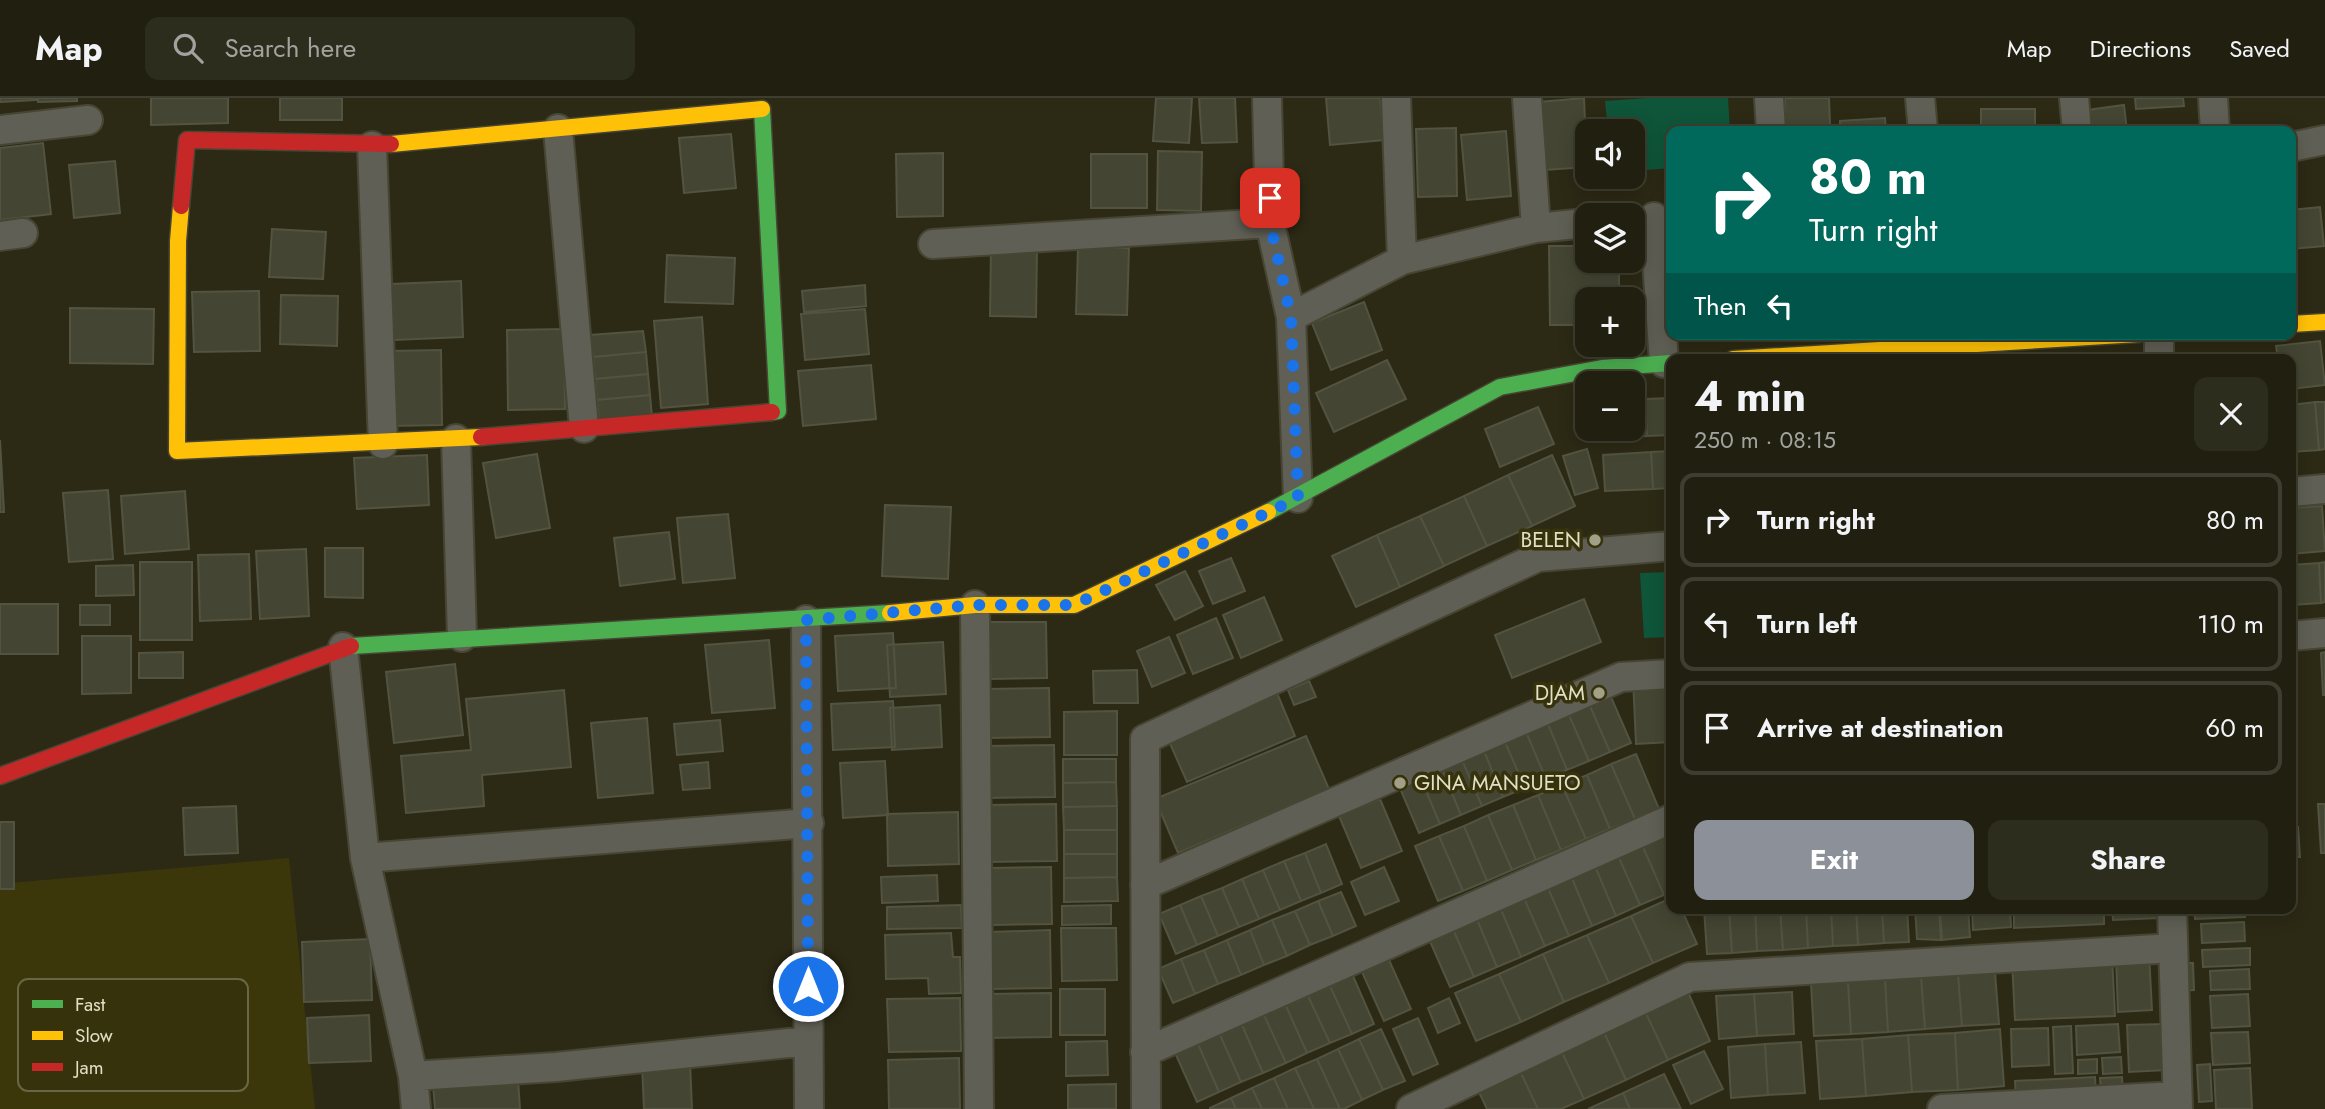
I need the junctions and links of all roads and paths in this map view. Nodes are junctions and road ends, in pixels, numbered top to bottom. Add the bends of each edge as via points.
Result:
1 (1267, 98) edge
2 (1396, 98) edge
3 (1527, 98) edge
4 (1769, 98) edge
5 (1920, 98) edge
6 (2074, 98) edge
7 (2213, 98) edge
8 (88, 120) dead end
9 (1771, 126) edge
10 (1923, 126) edge
11 (2077, 126) edge
12 (2215, 126) edge
13 (558, 129) junction
14 (0, 130) edge
15 (2325, 140) edge
16 (372, 146) junction
17 (2296, 146) edge
18 (1653, 217) edge
19 (1270, 223) junction
20 (1575, 224) edge
21 (1536, 228) junction
22 (933, 244) dead end
23 (1402, 260) junction
24 (1291, 317) junction
25 (2325, 321) edge
26 (2296, 324) edge
27 (2019, 340) edge
28 (1667, 354) edge
29 (1808, 354) edge
30 (1666, 363) edge
31 (584, 428) junction
32 (456, 439) junction
33 (383, 444) junction
34 (2325, 489) edge
35 (2296, 492) edge
36 (1298, 498) junction
37 (1666, 546) edge
38 (975, 605) junction
39 (806, 620) junction
40 (2325, 633) edge
41 (2296, 636) edge
42 (463, 637) junction
43 (343, 647) junction
44 (1666, 674) edge
45 (0, 776) edge
46 (1666, 821) edge
47 (809, 824) junction
48 (365, 858) junction
49 (1144, 885) junction
50 (2172, 914) edge
51 (2173, 947) junction
52 (808, 1041) junction
53 (1145, 1052) junction
54 (412, 1076) junction
55 (2178, 1102) edge
56 (416, 1109) edge
57 (809, 1109) edge
58 (979, 1109) edge
59 (1146, 1109) edge
60 (1411, 1109) edge
61 (1942, 1109) edge

1 - 19 street
2 - 23 street
3 - 21 street
4 - 9 street
5 - 10 street
6 - 11 street
7 - 12 street
8 - 14 street
13 - 16 street
13 - 31 street
13 - 31 street via 762,109 778,411
15 - 17 street
16 - 33 street
16 - 33 street via 187,140 178,241 177,451
18 - 28 street
19 - 22 street
19 - 24 street
20 - 21 street
21 - 23 street
23 - 24 street
24 - 36 street
25 - 26 street
27 - 29 street
30 - 36 street via 1602,368 1500,387
31 - 32 street
32 - 33 street
32 - 42 street
34 - 35 street
36 - 38 street via 1074,605
37 - 49 street via 1538,557 1144,739
38 - 39 street
38 - 58 street
39 - 42 street
39 - 47 street
40 - 41 street
42 - 43 street
43 - 45 street
43 - 48 street
44 - 49 street via 1620,677
46 - 53 street
47 - 48 street
47 - 52 street
48 - 54 street
49 - 53 street
50 - 51 street
51 - 55 street
51 - 60 street via 1690,977
52 - 54 street via 556,1067
52 - 57 street
53 - 59 street
54 - 56 street
55 - 61 street

